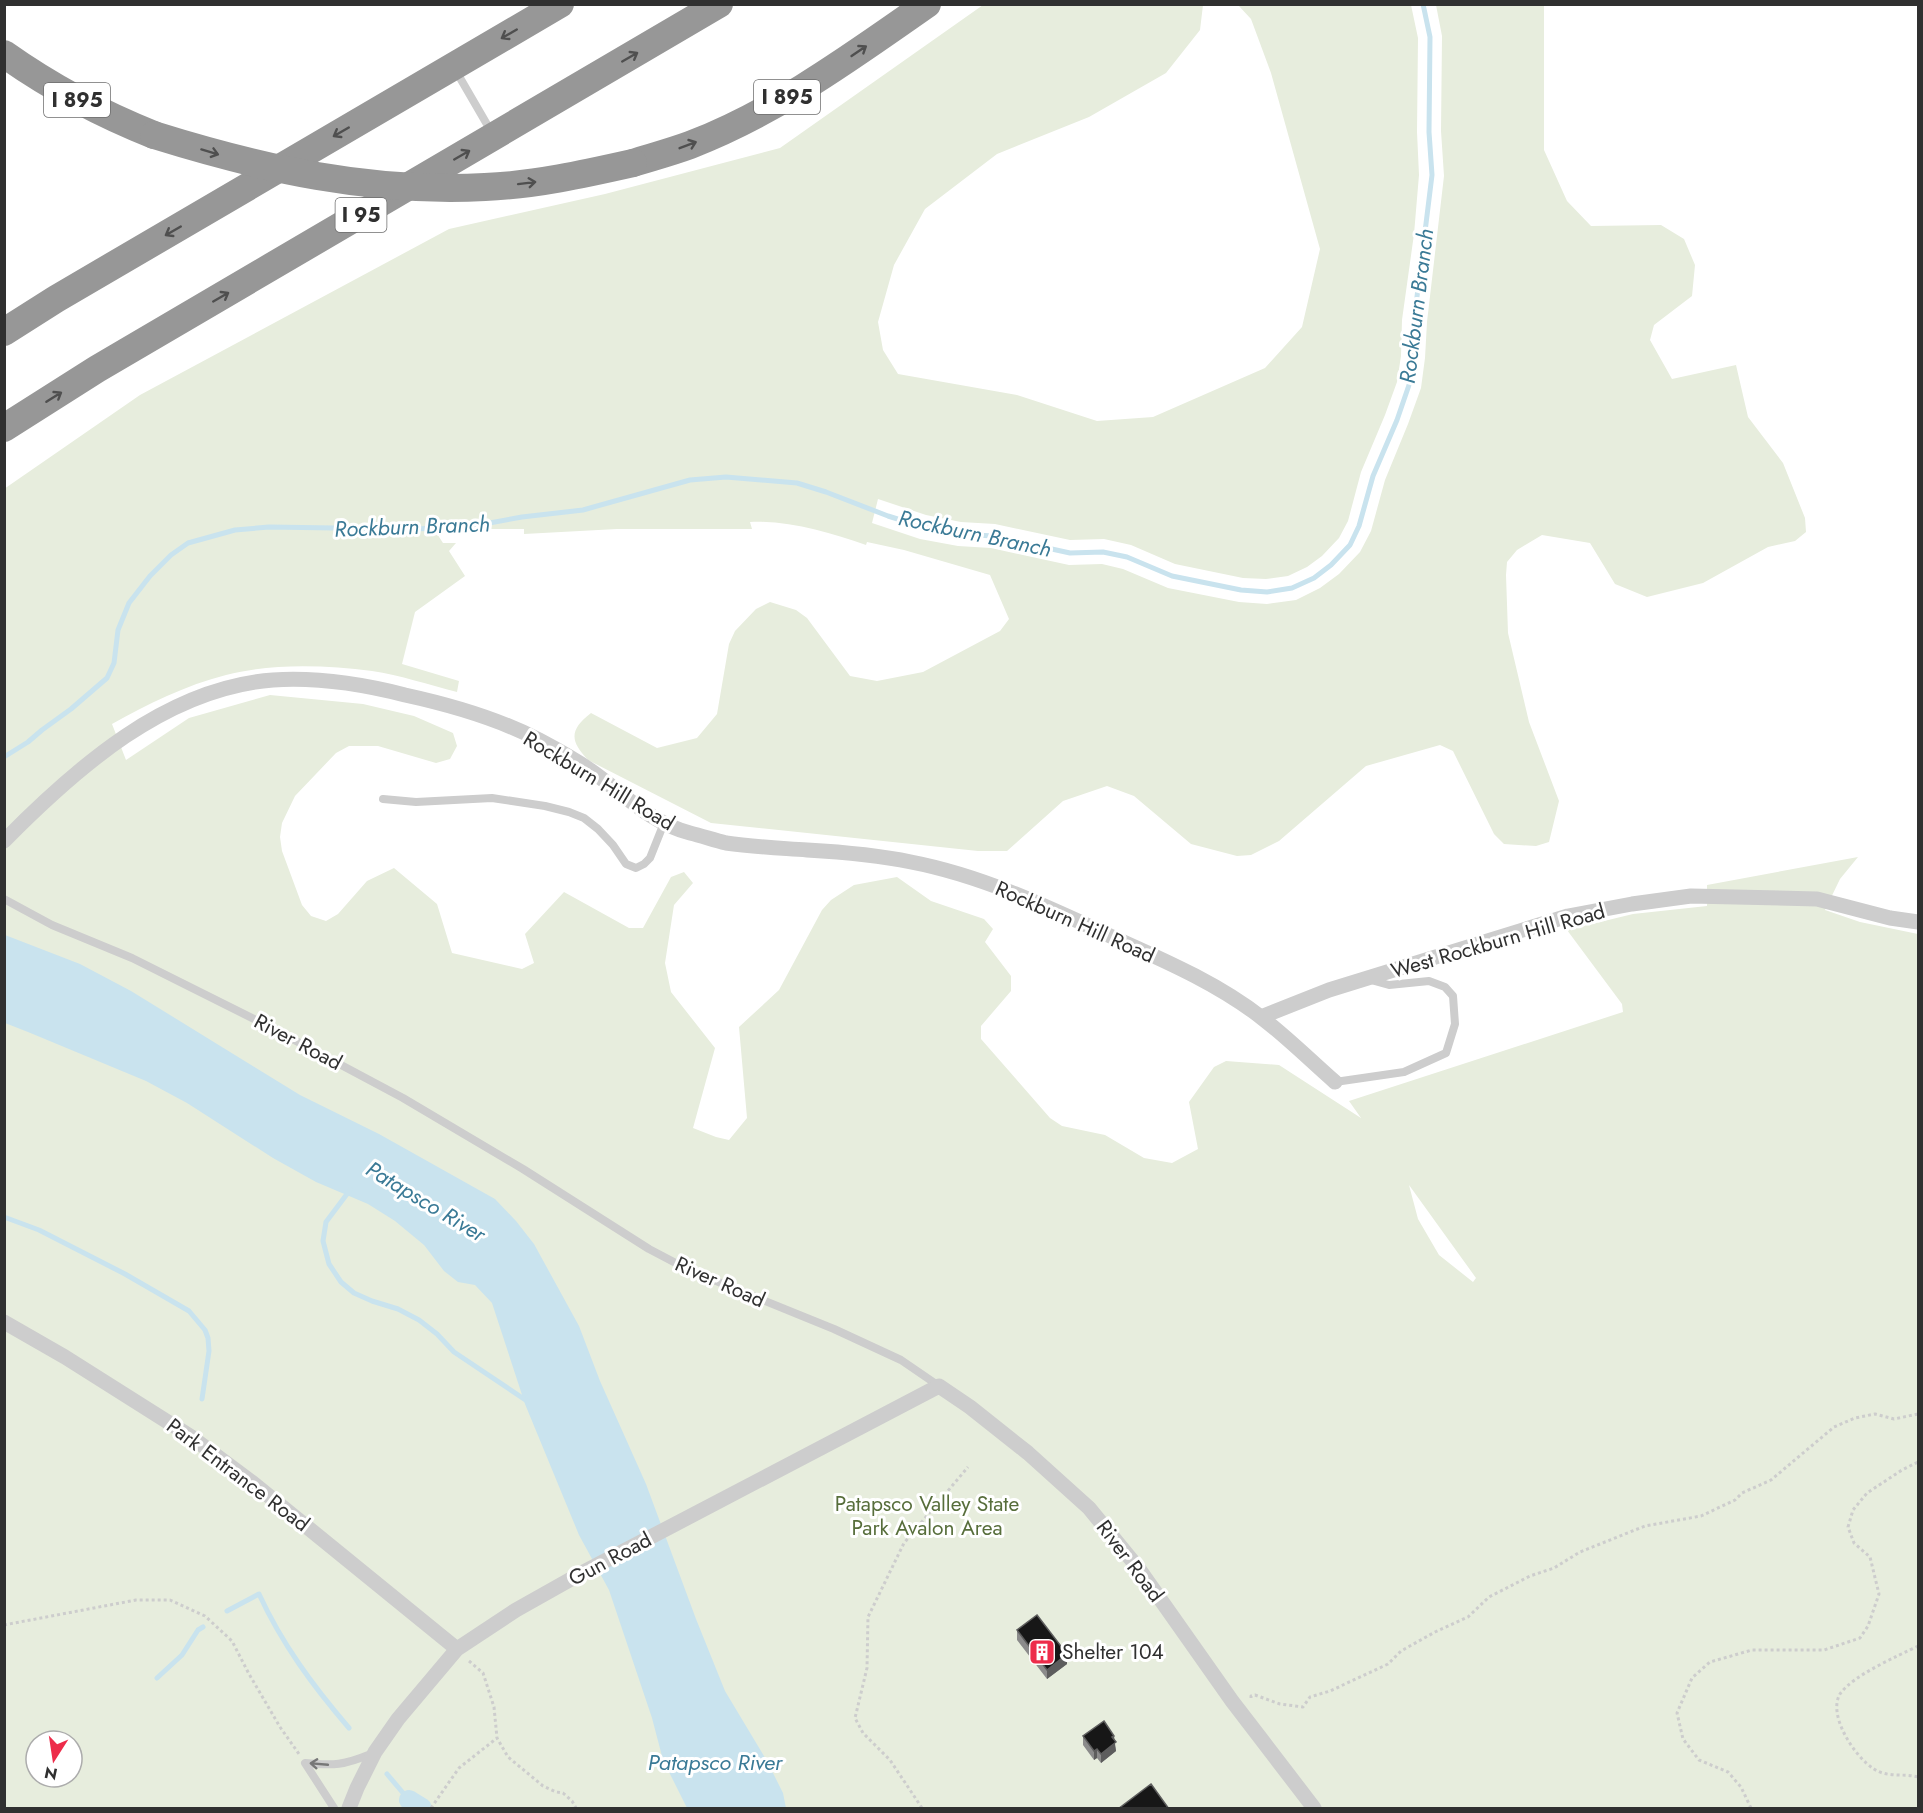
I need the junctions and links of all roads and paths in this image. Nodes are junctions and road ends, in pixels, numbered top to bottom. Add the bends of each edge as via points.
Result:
1 (560, 4) edge
2 (719, 4) edge
3 (927, 4) edge
4 (4, 54) edge
5 (453, 67) junction
6 (494, 137) junction
7 (4, 332) edge
8 (4, 428) edge
9 (383, 799) dead end
10 (664, 823) junction
11 (4, 841) edge
12 (4, 899) edge
13 (1918, 922) edge
14 (1367, 978) junction
15 (1261, 1017) junction
16 (1335, 1082) joint
17 (4, 1322) edge
18 (939, 1386) junction
19 (1918, 1414) edge
20 (1918, 1462) edge
21 (968, 1467) dead end
22 (4, 1625) edge
23 (1918, 1646) edge
24 (457, 1649) junction
25 (1254, 1704) dead end
26 (497, 1738) junction
27 (375, 1752) junction
28 (305, 1762) junction
29 (1917, 1776) edge
30 (334, 1809) edge
31 (350, 1809) edge
32 (431, 1809) edge
33 (576, 1809) edge
34 (922, 1809) edge
35 (1314, 1809) edge
36 (1751, 1809) edge

1 -> 5 highway
6 -> 2 highway, I 95
4 -> 3 highway, I 895, bridge via 65,94 111,118 216,154 264,167 383,186 486,187 560,179 690,145 816,81
5 - 6 lane
5 -> 7 highway
8 -> 6 highway, I 95 via 97,369
9 - 10 lane via 416,802 492,798 569,812 598,829 626,864 636,867 650,858
10 - 11 street, Rockburn Hill Road via 590,770 536,739 482,715 370,686 272,680 231,686 147,722 98,756
10 - 15 street, Rockburn Hill Road via 726,843 864,855 957,873 1053,909 1149,954 1214,987
12 - 18 lane, River Road via 52,925 185,984 393,1092 689,1270 901,1360
13 - 14 street, West Rockburn Hill Road via 1817,899 1691,896 1568,916
14 - 15 street, West Rockburn Hill Road
14 - 16 lane via 1389,985 1430,981 1445,987 1453,996 1455,1024 1446,1053 1404,1072
15 - 16 street, Rockburn Hill Road
17 - 24 street, Park Entrance Road via 190,1436
18 - 24 street, Gun Road via 580,1574
18 - 35 street, River Road via 1028,1453 1089,1508 1139,1569
19 - 25 path via 1894,1419 1875,1414 1834,1427 1771,1480 1735,1500 1701,1516 1645,1526 1530,1576 1489,1597 1468,1617 1435,1632 1388,1664 1310,1697 1303,1707 1255,1695 1251,1696
20 - 36 path via 1867,1493 1853,1510 1848,1527 1854,1543 1870,1557 1879,1594 1860,1638 1824,1650 1752,1650 1710,1662 1692,1678 1677,1713 1683,1739 1698,1760 1728,1773 1742,1788
21 - 34 path via 904,1543 868,1617 867,1668 855,1718 863,1733 890,1760
22 - 28 path via 136,1600 170,1600 205,1616 232,1641 280,1727
23 - 29 path via 1859,1677 1840,1695 1837,1712 1840,1728 1874,1769 1889,1775
24 - 26 path via 483,1673 494,1707
24 - 27 street, Gun Road
26 - 32 path via 459,1768
26 - 33 path via 508,1757 543,1786 563,1793
27 -> 28 lane via 336,1766
27 - 31 street, Gun Road
28 - 30 lane

